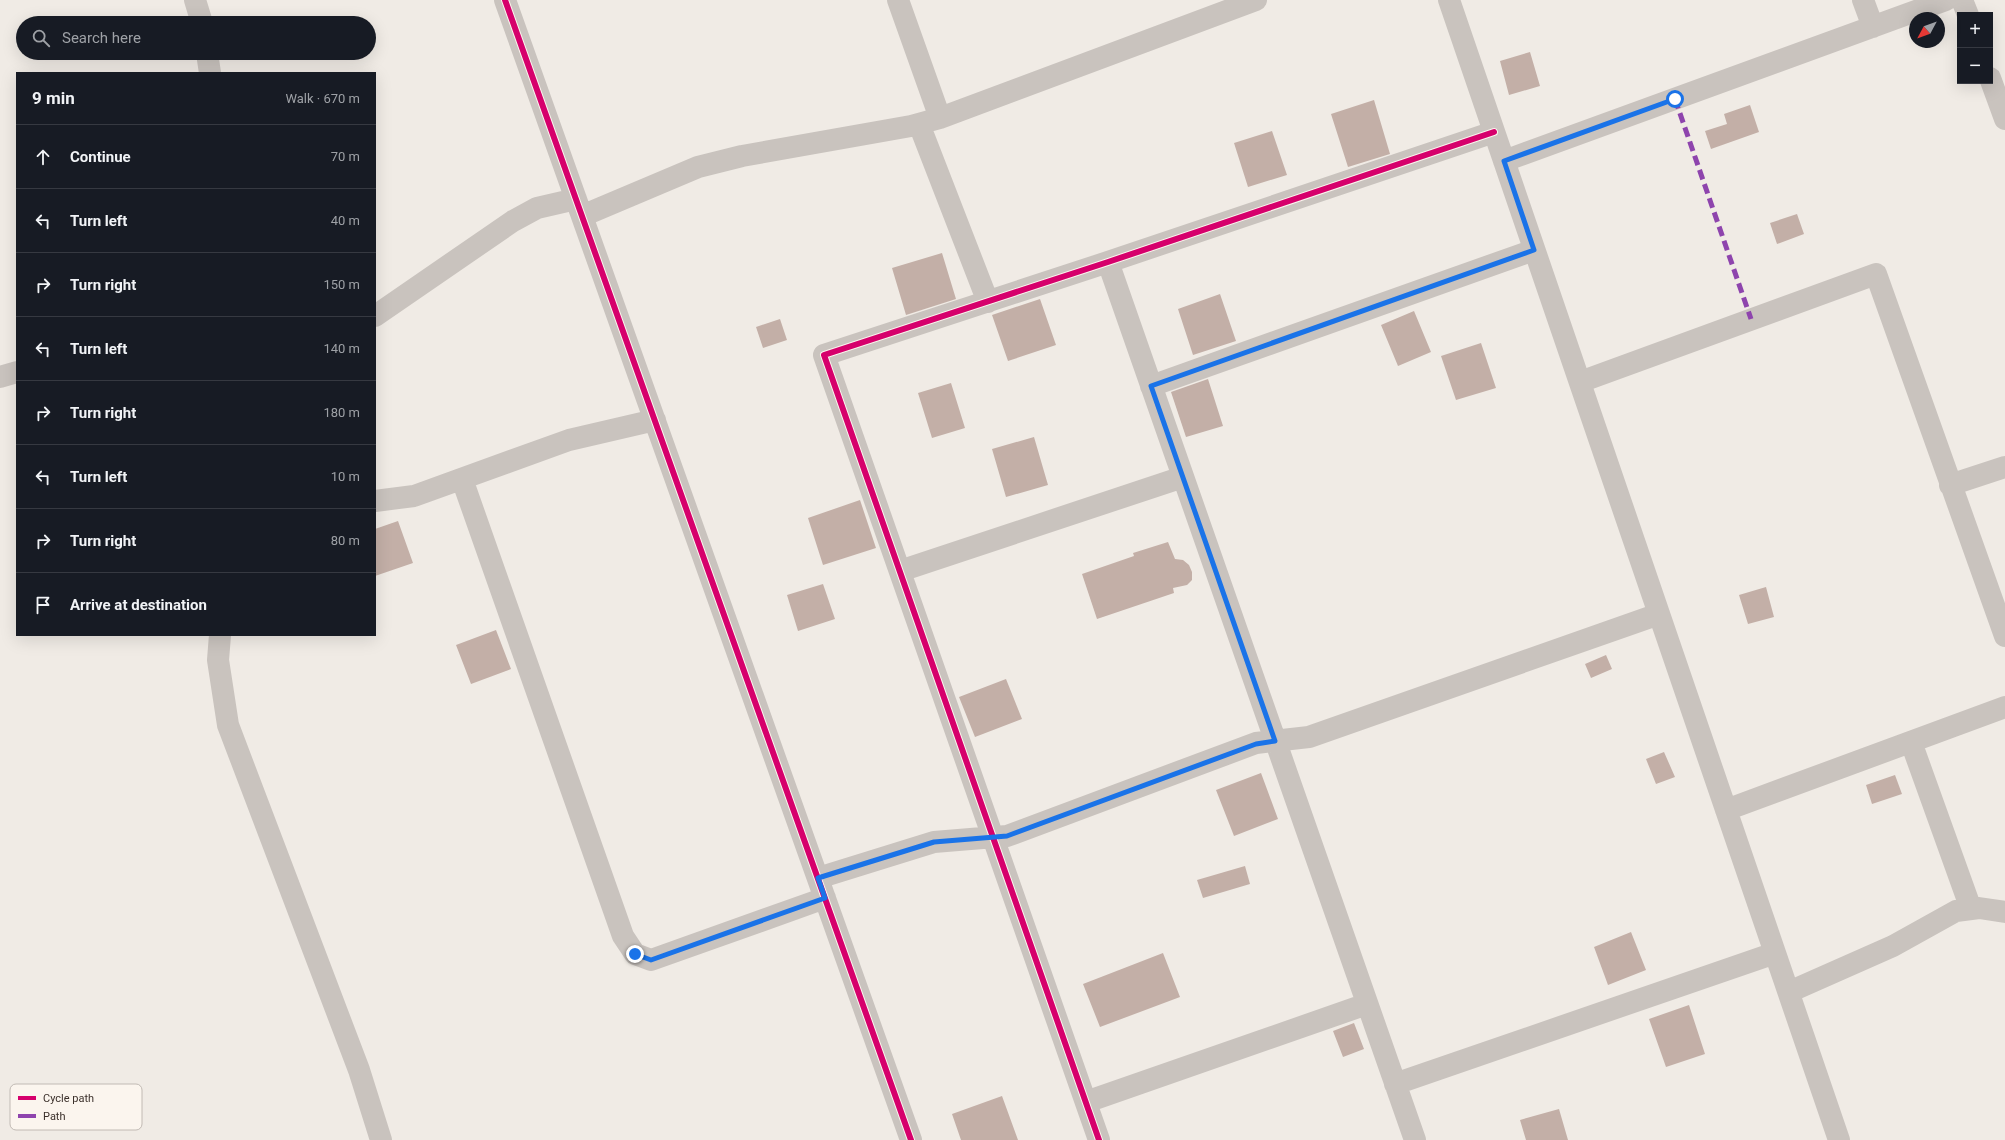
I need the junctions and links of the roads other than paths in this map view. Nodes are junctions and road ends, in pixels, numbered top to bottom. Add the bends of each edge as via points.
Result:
1 (195, 0) edge
2 (505, 0) edge
3 (898, 0) edge
4 (1256, 0) edge
5 (1449, 0) edge
6 (1863, 0) edge
7 (1946, 0) edge
8 (1962, 0) edge
9 (1967, 12) edge
10 (200, 16) edge
11 (1873, 27) junction
12 (208, 60) edge
13 (210, 72) edge
14 (1992, 84) edge
15 (940, 118) junction
16 (2005, 119) edge
17 (919, 124) junction
18 (1494, 132) junction
19 (1504, 161) junction
20 (579, 208) junction
21 (1534, 250) junction
22 (1108, 262) junction
23 (988, 302) junction
24 (376, 315) edge
25 (16, 372) edge
26 (0, 377) edge
27 (1580, 382) junction
28 (1151, 386) junction
29 (655, 420) junction
30 (2005, 467) edge
31 (1183, 476) junction
32 (462, 479) junction
33 (1950, 485) junction
34 (376, 502) edge
35 (900, 571) junction
36 (1659, 614) junction
37 (220, 636) edge
38 (2005, 636) edge
39 (2005, 708) edge
40 (1275, 741) junction
41 (1911, 742) junction
42 (1726, 810) junction
43 (993, 837) junction
44 (818, 878) junction
45 (825, 898) junction
46 (1971, 909) junction
47 (2005, 912) edge
48 (1776, 953) junction
49 (1789, 992) junction
50 (1367, 1004) junction
51 (1395, 1084) junction
52 (1086, 1102) junction
53 (381, 1140) edge
54 (911, 1140) edge
55 (1099, 1140) edge
56 (1415, 1140) edge
57 (1839, 1140) edge

1 - 10 street
2 - 20 street
3 - 15 street
4 - 15 street
5 - 18 street
6 - 11 street
7 - 11 street
8 - 9 street
11 - 19 street
12 - 13 street
14 - 16 street
15 - 17 street
17 - 20 street via 742,156 698,167
17 - 23 street
18 - 19 street
18 - 22 street
19 - 21 street
20 - 24 street via 537,208 513,221
20 - 29 street
21 - 27 street
21 - 28 street
22 - 23 street
22 - 28 street
23 - 35 street via 824,355
25 - 26 street
27 - 33 street via 1876,274
27 - 36 street
28 - 31 street
29 - 32 street via 569,440
29 - 44 street
30 - 33 street
31 - 35 street
31 - 40 street
32 - 34 street via 414,496
32 - 45 street via 623,936 635,954 651,960
33 - 38 street
35 - 43 street
36 - 40 street via 1309,737
36 - 42 street
37 - 53 street via 218,660 228,726 359,1070
39 - 41 street
40 - 43 street via 1256,744 1007,836
40 - 50 street
41 - 42 street
41 - 46 street
42 - 48 street
43 - 44 street via 934,842
43 - 52 street
44 - 45 street
45 - 54 street
46 - 47 street
46 - 49 street via 1956,911 1893,946
48 - 49 street
48 - 51 street
49 - 57 street
50 - 51 street
50 - 52 street
51 - 56 street
52 - 55 street

